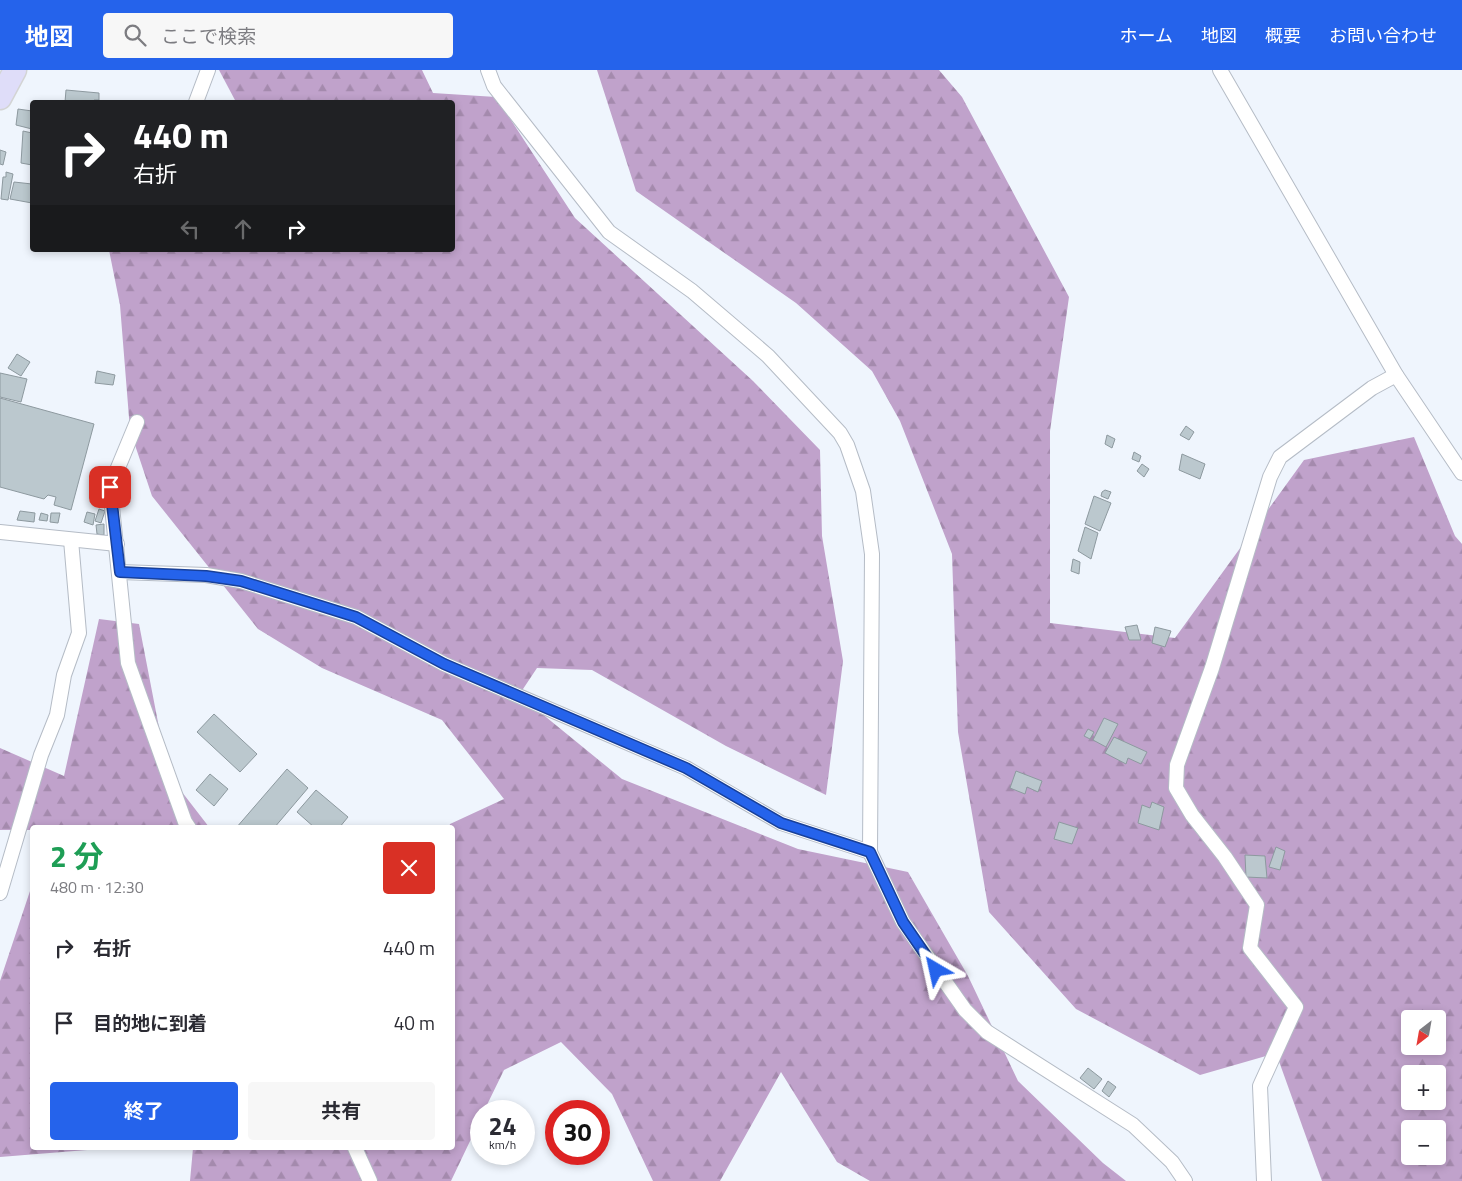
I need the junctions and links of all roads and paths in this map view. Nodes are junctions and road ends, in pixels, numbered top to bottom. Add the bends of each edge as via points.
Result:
1 (14, 70) edge
2 (208, 70) edge
3 (488, 70) edge
4 (1220, 70) edge
5 (0, 98) edge
6 (197, 100) edge
7 (1396, 375) junction
8 (137, 422) dead end
9 (1462, 473) edge
10 (0, 532) edge
11 (71, 540) junction
12 (117, 544) junction
13 (120, 572) junction
14 (187, 825) edge
15 (870, 852) junction
16 (0, 893) edge
17 (356, 1150) edge
18 (370, 1181) edge
19 (1185, 1181) edge
20 (1264, 1181) edge

1 - 5 main road
2 - 6 street
3 - 15 street via 494,86 609,232 692,291 768,356 840,433 846,445 863,491 872,554
4 - 7 street
7 - 9 street
7 - 20 street via 1372,388 1280,457 1270,477 1212,668 1177,765 1176,788 1257,905 1250,948 1296,1007 1260,1086
8 - 12 street via 110,487
10 - 11 street
11 - 12 street
11 - 16 street via 79,633 64,675 57,715 41,755
12 - 13 street
13 - 14 street via 128,663
13 - 15 street via 241,581 356,617 444,664 686,768 781,823
15 - 19 street via 903,922 964,1010 987,1032 1133,1126 1172,1162
17 - 18 street

